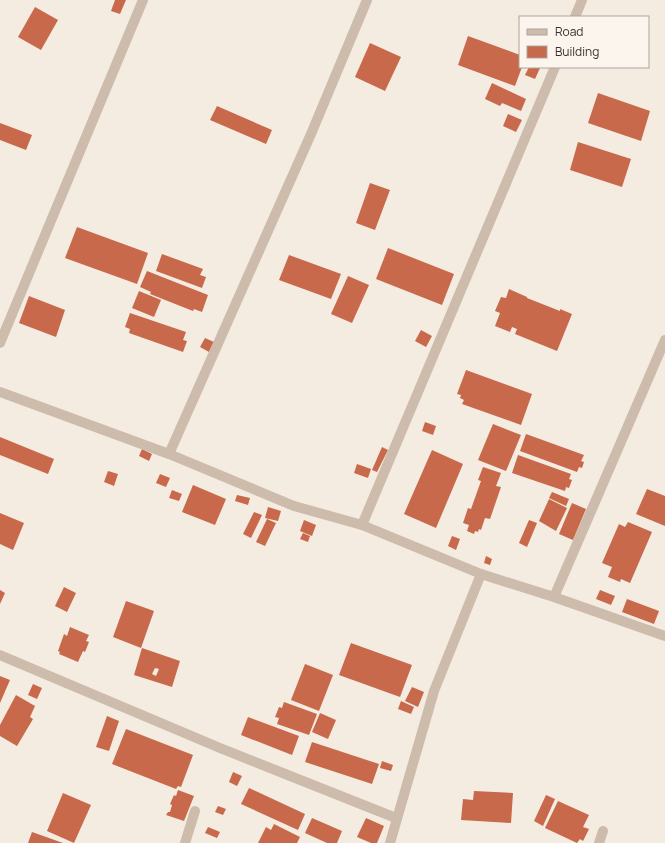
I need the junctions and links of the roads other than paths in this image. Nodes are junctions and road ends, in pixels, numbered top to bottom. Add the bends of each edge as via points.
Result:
1 (143, 0) edge
2 (367, 0) edge
3 (582, 0) edge
4 (575, 16) edge
5 (555, 68) edge
6 (665, 340) edge
7 (0, 343) edge
8 (0, 392) edge
9 (169, 454) junction
10 (362, 525) junction
11 (481, 574) junction
12 (554, 597) junction
13 (665, 636) edge
14 (0, 655) edge
15 (195, 811) dead end
16 (396, 818) junction
17 (603, 831) dead end
18 (185, 843) edge
19 (390, 843) edge
20 (599, 843) edge

1 - 7 street
2 - 9 street via 311,134
3 - 4 street
5 - 10 street
6 - 12 street
8 - 9 street
9 - 10 street via 294,506
10 - 11 street
11 - 12 street
11 - 16 street via 434,691
12 - 13 street
14 - 16 street via 220,748
15 - 18 street
16 - 19 street
17 - 20 street

